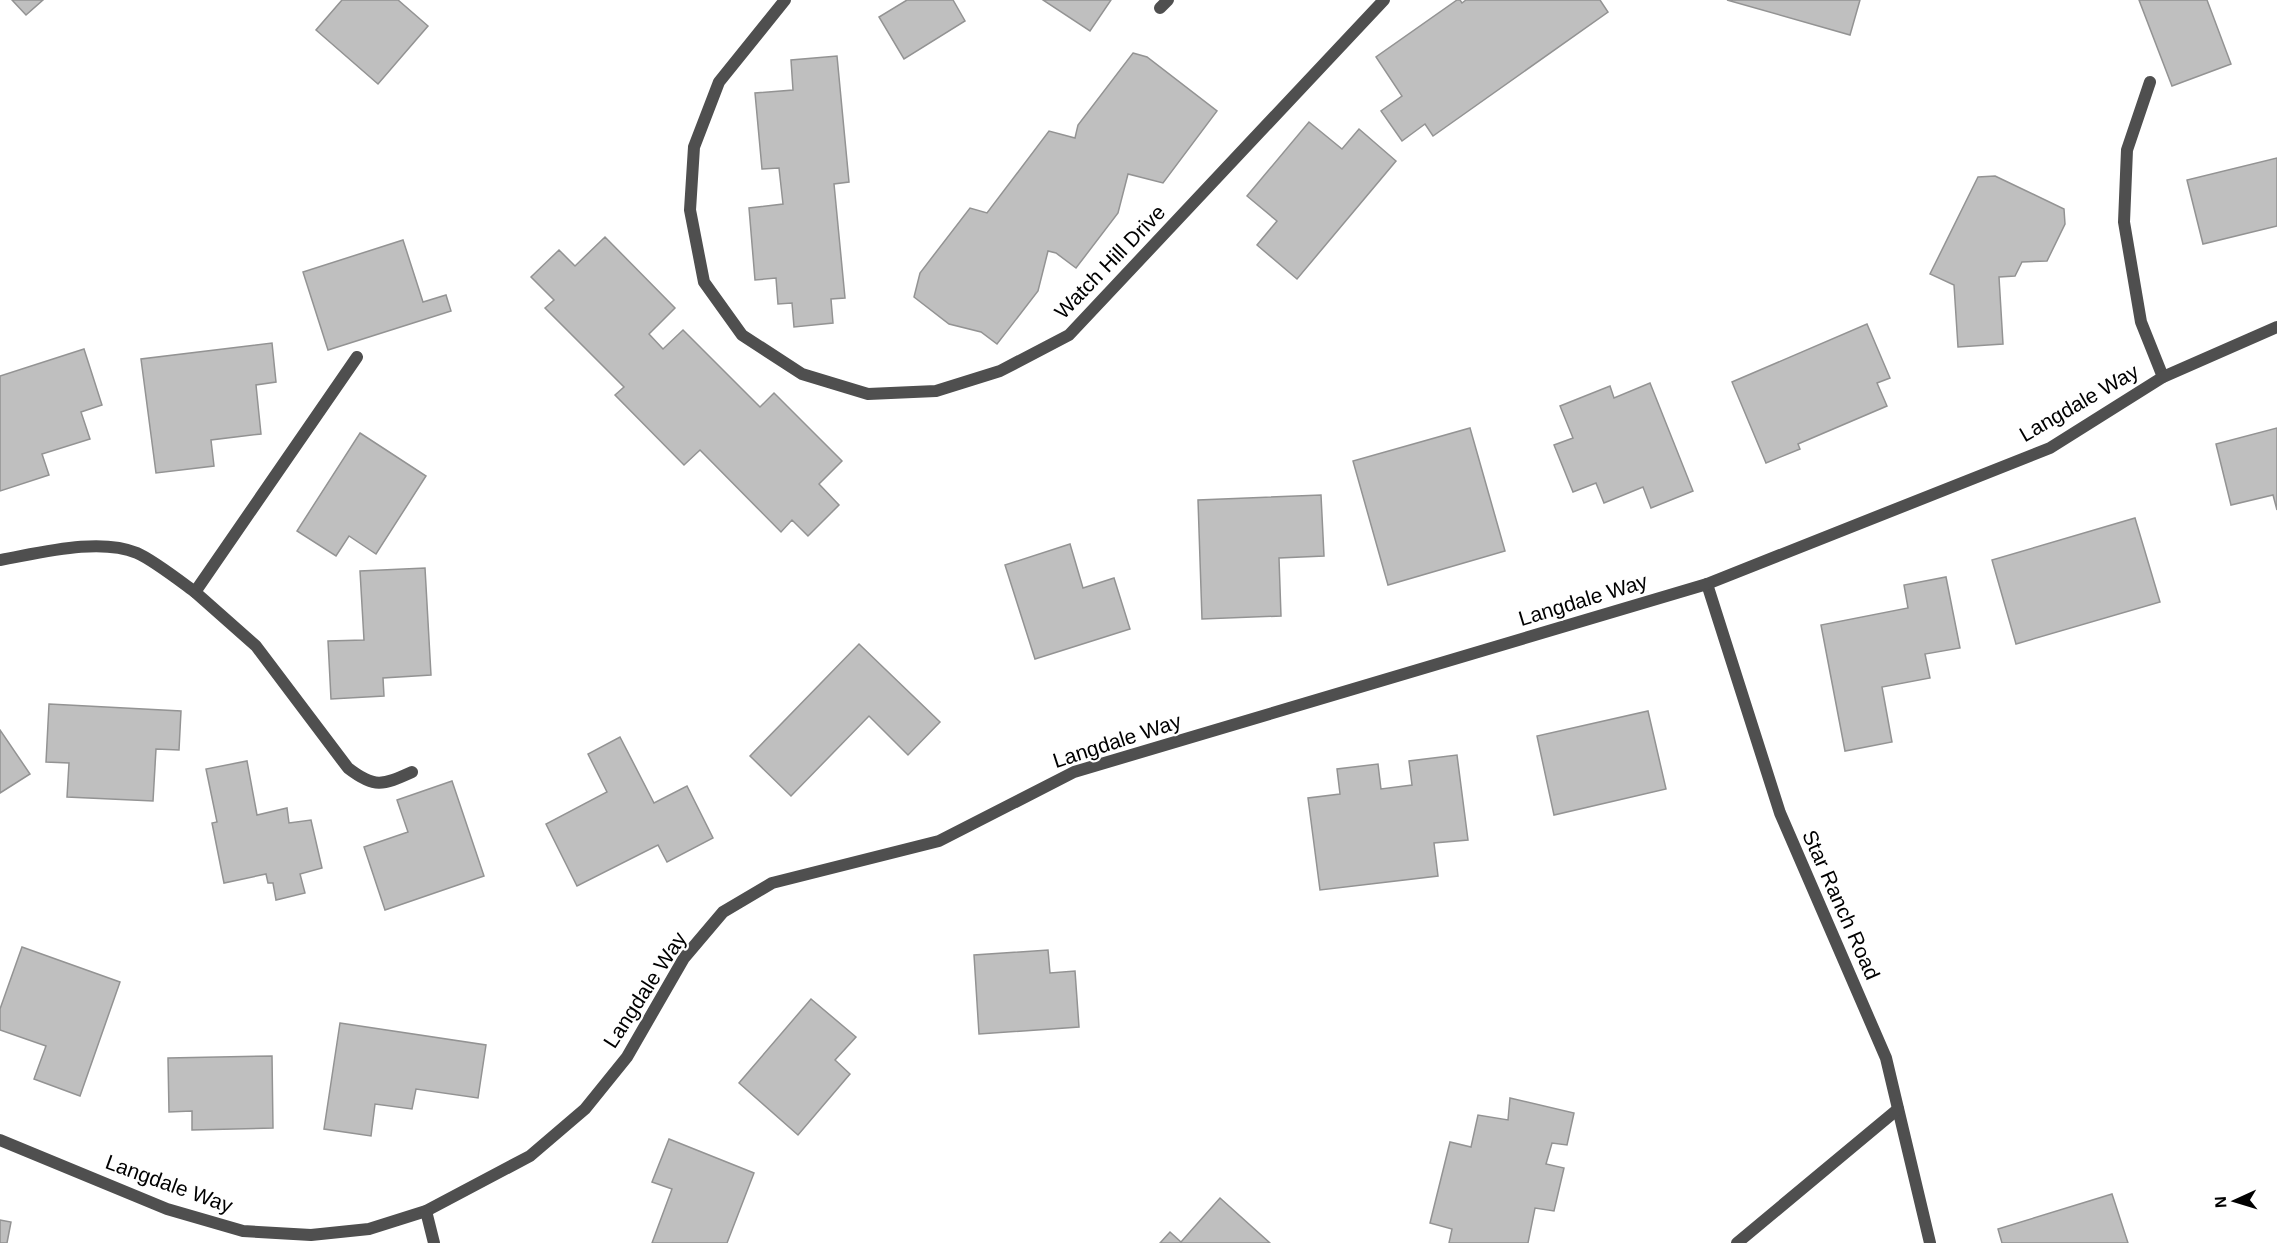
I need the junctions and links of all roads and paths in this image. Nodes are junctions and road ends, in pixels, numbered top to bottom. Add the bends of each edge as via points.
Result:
1 (785, 0) edge
2 (1384, 0) edge
3 (2150, 82) dead end
4 (2277, 327) edge
5 (357, 357) dead end
6 (2163, 377) junction
7 (0, 560) edge
8 (1707, 584) junction
9 (195, 592) junction
10 (412, 772) dead end
11 (1898, 1109) junction
12 (0, 1140) edge
13 (426, 1211) junction
14 (434, 1243) edge
15 (1737, 1243) edge
16 (1930, 1243) edge

1 - 2 street, Watch Hill Drive via 719,82 694,147 690,210 704,282 742,335 802,374 868,394 936,391 1000,371 1069,335
3 - 6 street via 2127,150 2124,222 2141,322
4 - 6 street, Langdale Way
5 - 9 street
6 - 8 street, Langdale Way via 2050,448
7 - 9 street via 56,549 102,546 137,553
8 - 11 street, Star Ranch Road via 1780,813 1886,1058
8 - 13 street, Langdale Way via 1074,772 939,841 772,883 723,912 684,957 627,1057 585,1109 530,1156
9 - 10 street via 256,646 348,768 363,780 385,784
11 - 15 street
11 - 16 street, Star Ranch Road
12 - 13 street, Langdale Way via 167,1209 243,1231 312,1235 369,1229
13 - 14 street

